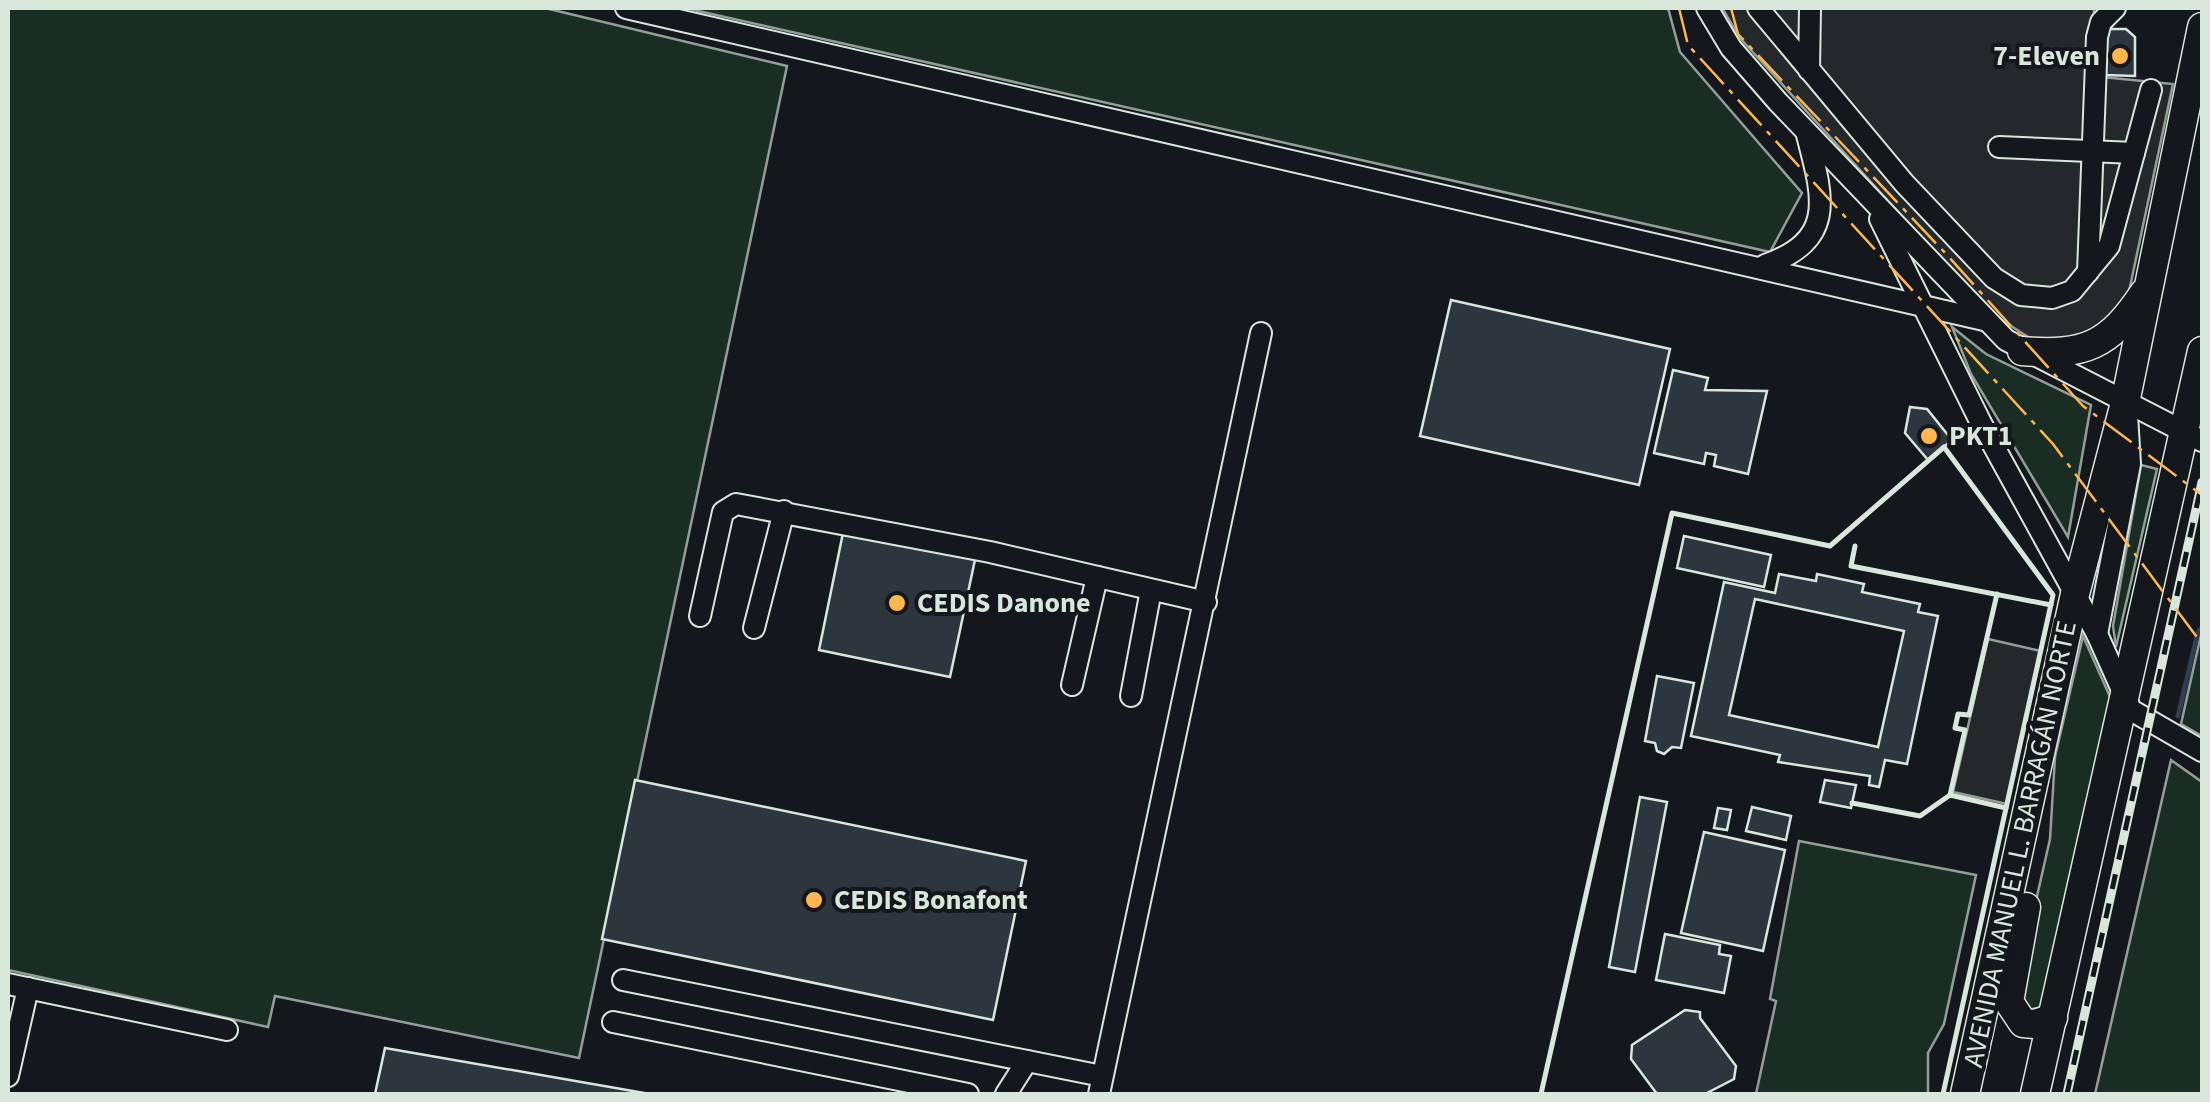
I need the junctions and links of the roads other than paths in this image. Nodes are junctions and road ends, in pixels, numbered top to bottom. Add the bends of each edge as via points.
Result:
1 (626, 8) edge
2 (1707, 8) edge
3 (1758, 8) edge
4 (1810, 8) edge
5 (2115, 8) edge
6 (2202, 27) edge
7 (1809, 70) junction
8 (2150, 90) dead end
9 (1806, 133) junction
10 (1999, 147) dead end
11 (2094, 150) junction
12 (2134, 153) junction
13 (1875, 208) junction
14 (1762, 266) junction
15 (2088, 272) junction
16 (2150, 284) junction
17 (1920, 304) junction
18 (1984, 320) junction
19 (1261, 334) dead end
20 (2202, 350) edge
21 (2022, 351) junction
22 (2126, 404) junction
23 (2193, 437) edge
24 (784, 511) junction
25 (1097, 578) junction
26 (1151, 590) junction
27 (2075, 594) junction
28 (1206, 602) junction
29 (700, 616) dead end
30 (754, 628) dead end
31 (2097, 634) junction
32 (1072, 685) dead end
33 (1131, 696) dead end
34 (2124, 696) junction
35 (2202, 751) edge
36 (2034, 782) junction
37 (623, 980) dead end
38 (18, 986) edge
39 (2053, 1018) junction
40 (613, 1022) dead end
41 (227, 1030) dead end
42 (1027, 1061) junction
43 (8, 1076) edge
44 (1100, 1085) edge
45 (968, 1094) edge
46 (1006, 1094) edge
47 (1965, 1094) edge
48 (2036, 1094) edge

1 - 14 street
2 - 9 street via 1731,48
3 - 7 street
4 - 7 street
5 - 11 street via 2097,37
6 - 16 main road, AVENIDA MANUEL L. BARRAGÁN NORTE
7 - 15 street via 1904,183 2008,290 2052,298 2072,291
8 - 12 street
9 - 13 street
9 - 14 street via 1820,188 1819,219 1804,248
10 - 11 street
11 - 12 street
11 - 15 street
12 - 15 street via 2110,246
13 - 17 street
13 - 18 street
14 - 17 street
16 - 21 main road via 2125,322 2099,342 2072,352
16 - 22 main road, AVENIDA MANUEL L. BARRAGÁN NORTE
17 - 18 street
17 - 27 street
18 - 21 street
19 - 28 street
20 - 23 main road
21 - 22 street
22 - 23 street
22 - 27 main road, AVENIDA MANUEL L. BARRAGÁN NORTE
22 - 31 street via 2130,464
23 - 34 main road
24 - 25 street
24 - 29 street via 728,506
24 - 30 street
25 - 26 street
25 - 32 street
26 - 28 street
26 - 33 street
27 - 31 street
27 - 36 main road, AVENIDA MANUEL L. BARRAGÁN NORTE
28 - 44 street
31 - 34 street
34 - 35 street via 2141,719
34 - 39 main road
36 - 39 main road via 2041,832 2008,1002 2023,1022
36 - 47 main road, AVENIDA MANUEL L. BARRAGÁN NORTE
37 - 42 street
38 - 41 street
38 - 43 street
39 - 48 main road
40 - 45 street
42 - 44 street
42 - 46 street

